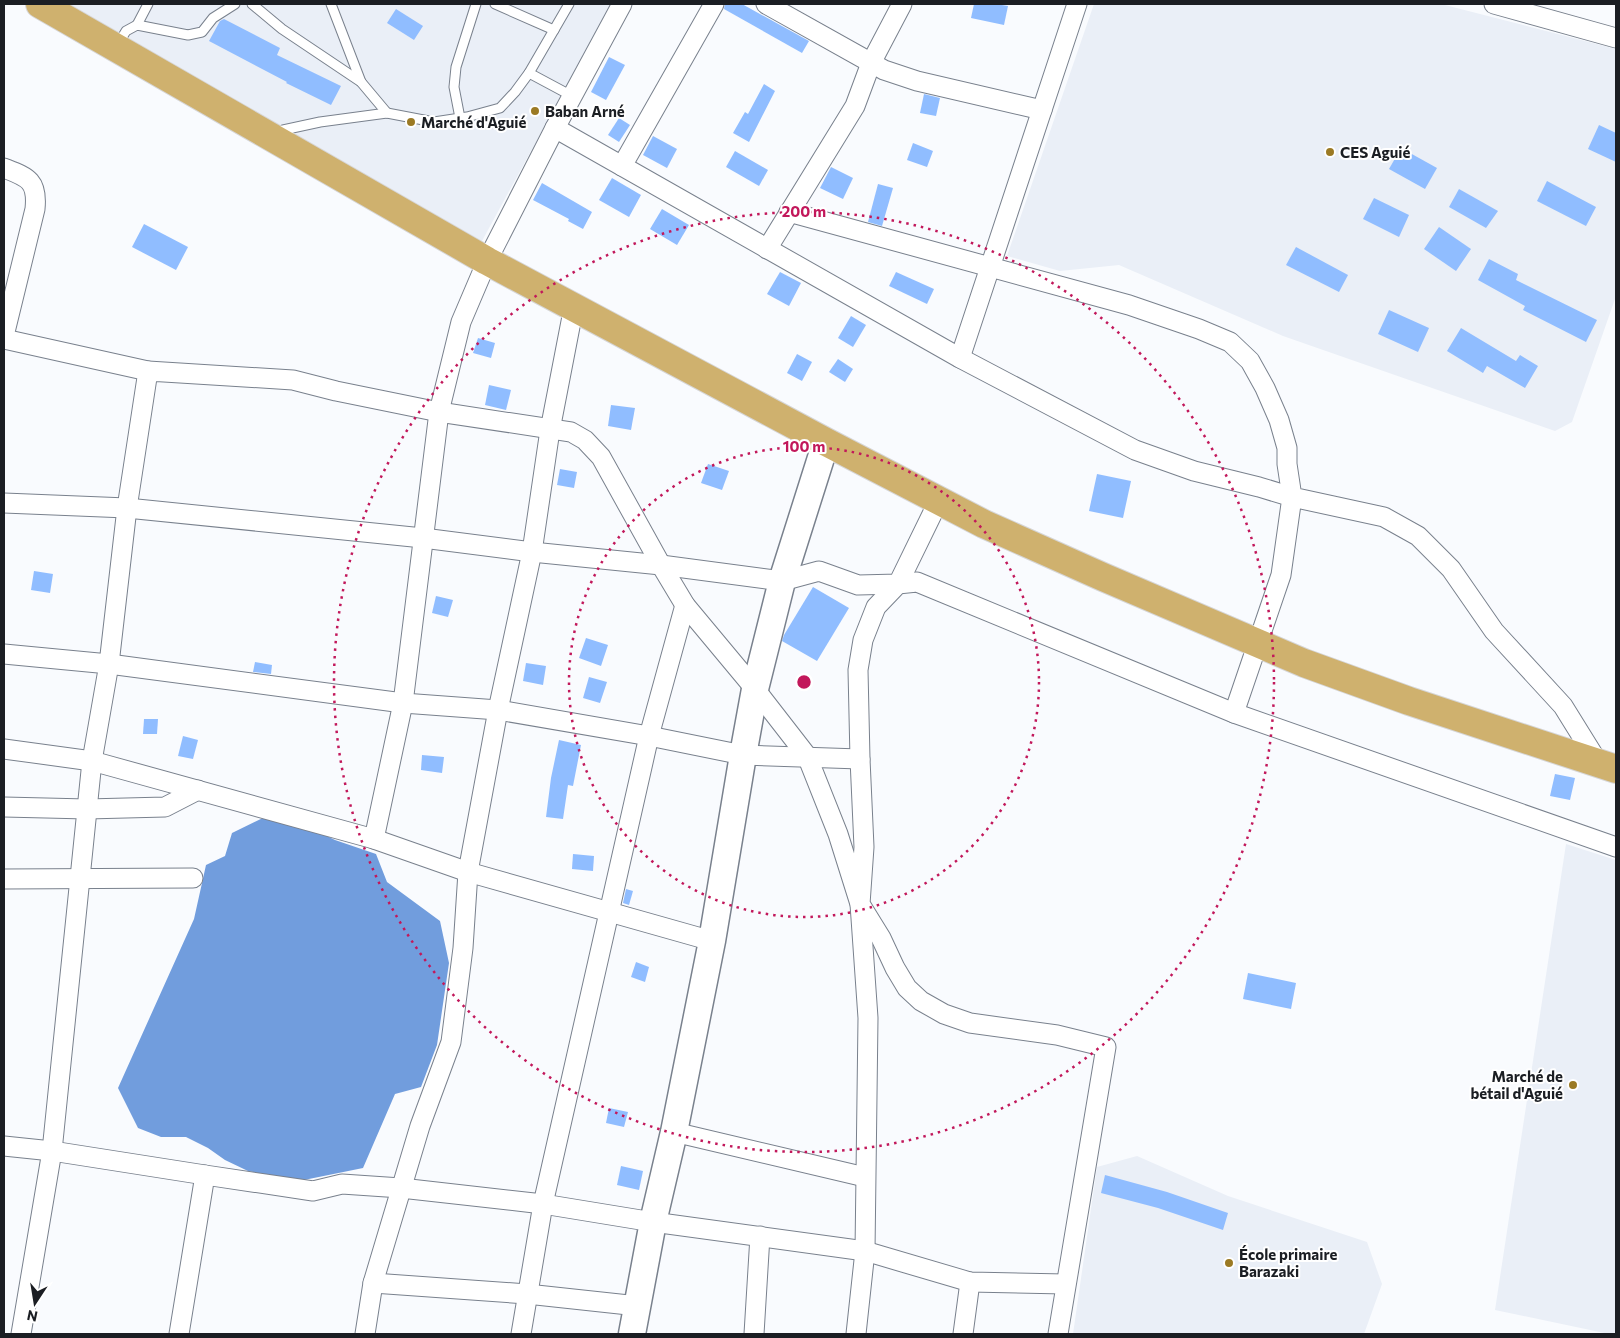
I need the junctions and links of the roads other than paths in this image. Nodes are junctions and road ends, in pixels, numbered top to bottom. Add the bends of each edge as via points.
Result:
1 (40, 4) edge
2 (148, 4) edge
3 (235, 4) edge
4 (252, 4) edge
5 (331, 4) edge
6 (476, 4) edge
7 (495, 4) edge
8 (569, 4) edge
9 (622, 4) edge
10 (714, 4) edge
11 (766, 4) edge
12 (902, 4) edge
13 (1077, 4) edge
14 (1494, 4) edge
15 (137, 25) junction
16 (554, 30) junction
17 (1616, 38) edge
18 (116, 47) junction
19 (871, 63) junction
20 (529, 73) junction
21 (361, 82) junction
22 (572, 96) junction
23 (1042, 110) junction
24 (387, 113) junction
25 (460, 118) junction
26 (555, 128) junction
27 (278, 140) junction
28 (622, 166) junction
29 (4, 168) edge
30 (789, 212) junction
31 (767, 249) junction
32 (487, 261) junction
33 (990, 266) junction
34 (574, 306) junction
35 (4, 338) edge
36 (960, 358) junction
37 (148, 371) junction
38 (439, 412) junction
39 (550, 430) junction
40 (826, 442) junction
41 (1292, 497) junction
42 (939, 500) junction
43 (4, 503) edge
44 (127, 508) junction
45 (423, 538) junction
46 (532, 552) junction
47 (660, 565) junction
48 (782, 581) junction
49 (898, 584) junction
50 (685, 605) junction
51 (1258, 643) junction
52 (4, 654) edge
53 (109, 664) junction
54 (755, 689) junction
55 (402, 703) junction
56 (498, 710) junction
57 (1234, 713) junction
58 (649, 736) junction
59 (4, 749) edge
60 (742, 755) junction
61 (807, 756) junction
62 (860, 759) junction
63 (92, 761) junction
64 (1608, 766) edge
65 (198, 790) junction
66 (4, 807) edge
67 (87, 809) junction
68 (374, 839) junction
69 (1616, 847) edge
70 (468, 872) junction
71 (193, 878) dead end
72 (4, 879) edge
73 (80, 880) junction
74 (860, 904) junction
75 (610, 914) junction
76 (712, 942) junction
77 (674, 1132) junction
78 (4, 1146) edge
79 (52, 1151) junction
80 (205, 1176) junction
81 (865, 1178) junction
82 (402, 1188) junction
83 (544, 1204) junction
84 (653, 1222) junction
85 (760, 1236) junction
86 (864, 1251) junction
87 (970, 1282) junction
88 (374, 1283) junction
89 (1065, 1284) junction
90 (527, 1294) junction
91 (638, 1306) junction
92 (21, 1334) edge
93 (179, 1334) edge
94 (365, 1334) edge
95 (521, 1334) edge
96 (632, 1334) edge
97 (754, 1334) edge
98 (856, 1334) edge
99 (962, 1334) edge
100 (1058, 1334) edge

1 - 18 highway
2 - 15 lane
3 - 15 lane via 213,18 202,32 188,35
4 - 21 lane via 282,29
5 - 21 lane
6 - 25 lane via 456,67 454,87
7 - 16 lane
8 - 16 lane
9 - 22 street
10 - 28 street
11 - 19 street
12 - 19 street
13 - 23 street
14 - 17 street
15 - 18 lane via 126,31
16 - 20 lane
18 - 27 highway
19 - 23 street via 917,81
19 - 30 street via 855,106
20 - 22 lane
20 - 25 lane via 500,108
21 - 24 lane
22 - 26 street
23 - 33 street
24 - 25 lane via 434,122
24 - 27 lane via 283,130
26 - 28 street
26 - 32 street
27 - 32 highway
28 - 31 street
29 - 35 street via 25,176 33,186 36,198
30 - 31 street
30 - 33 street
31 - 36 street
32 - 34 highway
32 - 38 street via 461,322
33 - 36 street
33 - 41 street via 1129,305 1230,342 1250,361 1279,420 1287,448
34 - 39 street
34 - 40 highway
35 - 37 street
36 - 41 street via 1135,450 1194,471
37 - 38 street via 293,380
37 - 44 street
38 - 39 street
38 - 45 street
39 - 46 street
39 - 47 street via 571,432 585,440 601,457
40 - 42 highway
40 - 48 street
41 - 51 street via 1281,575
41 - 64 street via 1384,517 1418,536 1450,569 1494,631 1563,706
42 - 49 street
42 - 51 highway via 984,524
43 - 44 street
44 - 45 street
44 - 53 street
45 - 46 street
45 - 55 street
46 - 47 street
46 - 56 street
47 - 48 street
47 - 50 street
48 - 49 street via 819,571 858,585
48 - 54 street
49 - 57 street via 917,582
49 - 62 street via 876,606 863,640 858,670
50 - 54 street
50 - 58 street
51 - 57 street
51 - 64 highway via 1409,701
52 - 53 street
53 - 55 street
53 - 63 street
54 - 60 street
54 - 61 street
55 - 56 street
55 - 68 street
56 - 58 street
56 - 70 street
57 - 69 street
58 - 60 street
58 - 75 street
59 - 63 street
60 - 61 street
60 - 76 street
61 - 62 street
61 - 74 street via 838,834
62 - 74 street via 864,847
63 - 65 street
63 - 67 street
65 - 67 street via 165,807
65 - 68 street
66 - 67 street
67 - 73 street
68 - 70 street
70 - 75 street
70 - 82 street via 463,948 451,1042 420,1126
71 - 73 street
72 - 73 street
73 - 79 street
74 - 81 street via 868,1018
74 - 89 street via 882,938 895,968 921,1001 970,1023 1057,1035 1106,1047
75 - 76 street
75 - 83 street
76 - 77 street
77 - 81 street
77 - 84 street
78 - 79 street
79 - 80 street
79 - 92 street
80 - 82 street via 313,1191 342,1184
80 - 93 street
81 - 86 street
82 - 83 street
82 - 88 street
83 - 84 street
83 - 90 street
84 - 85 street
84 - 91 street
85 - 86 street
85 - 97 street
86 - 87 street
86 - 98 street
87 - 89 street
87 - 99 street
88 - 90 street
88 - 94 street
89 - 100 street
90 - 91 street
90 - 95 street
91 - 96 street

